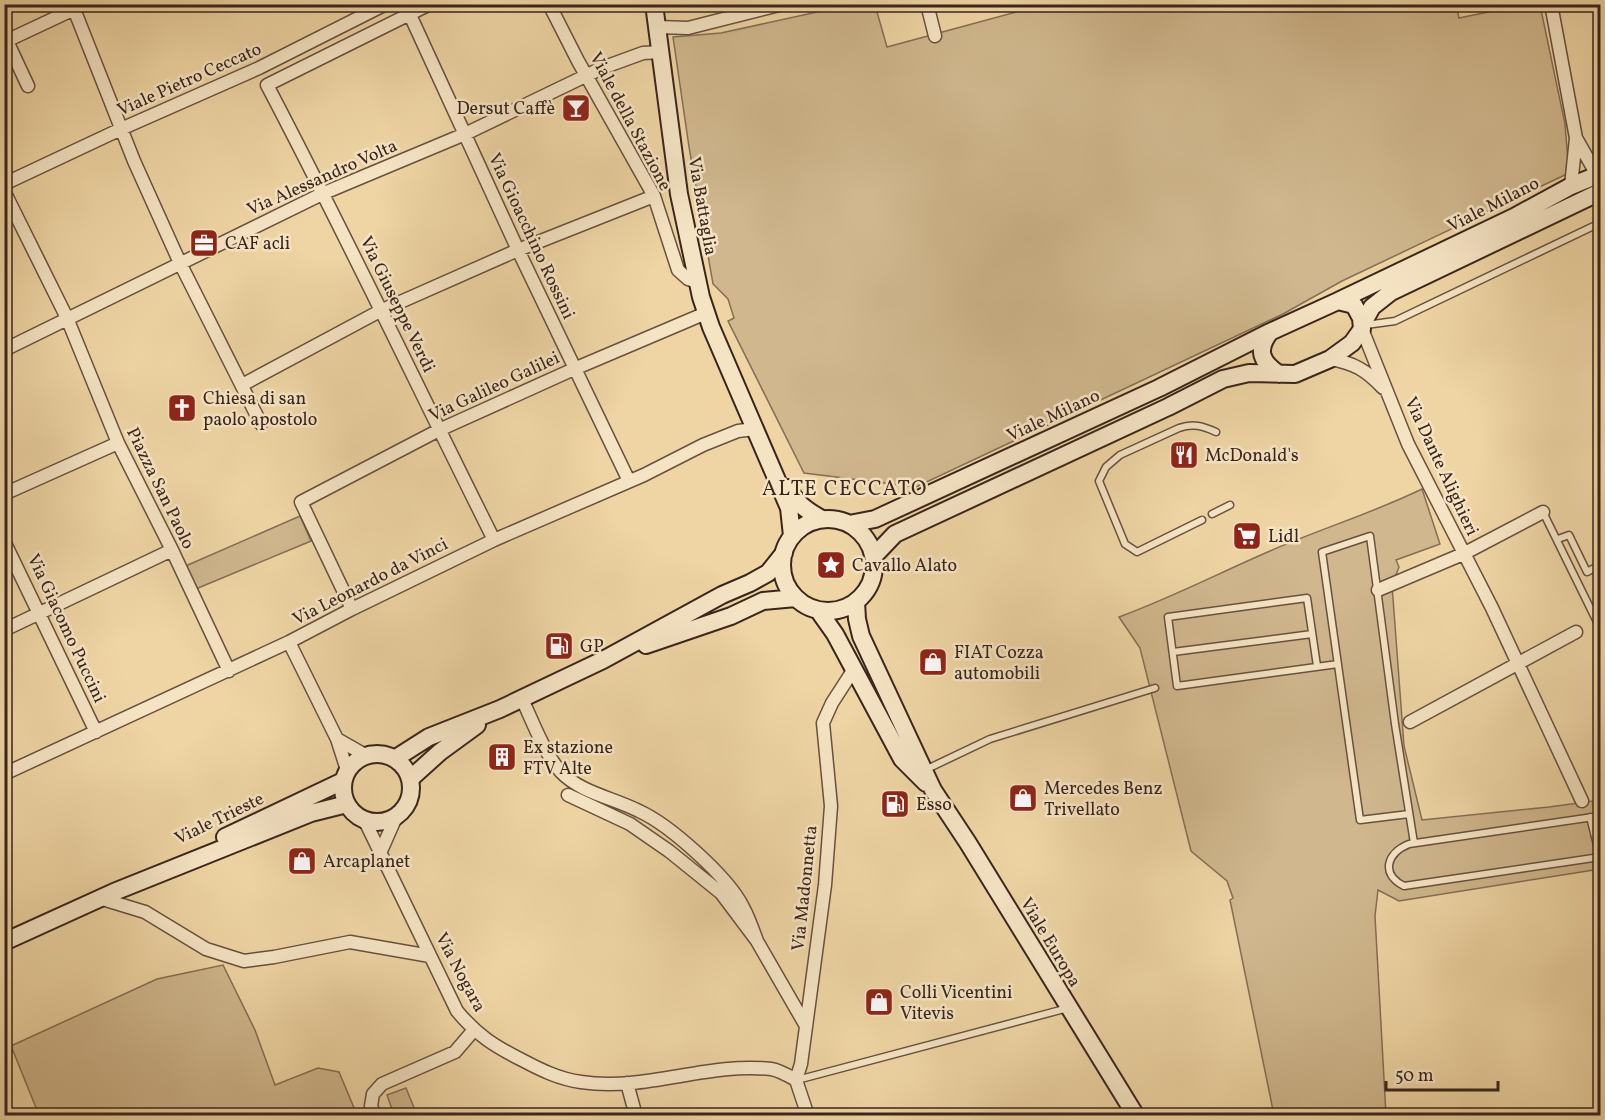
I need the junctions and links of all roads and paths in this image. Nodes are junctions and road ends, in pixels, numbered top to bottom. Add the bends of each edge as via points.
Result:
1 (386, 4) edge
2 (430, 4) edge
3 (549, 4) edge
4 (654, 4) edge
5 (783, 4) edge
6 (927, 4) edge
7 (1551, 4) edge
8 (77, 6) edge
9 (407, 9) edge
10 (657, 27) junction
11 (935, 36) dead end
12 (6, 41) edge
13 (661, 52) junction
14 (587, 76) junction
15 (267, 85) joint
16 (28, 86) dead end
17 (121, 129) junction
18 (465, 134) junction
19 (1576, 138) junction
20 (1599, 175) edge
21 (4, 184) edge
22 (1571, 186) junction
23 (4, 191) edge
24 (1600, 192) edge
25 (324, 193) junction
26 (654, 196) junction
27 (1600, 223) edge
28 (518, 250) junction
29 (180, 263) junction
30 (698, 282) junction
31 (1338, 302) junction
32 (380, 310) junction
33 (706, 313) junction
34 (68, 318) junction
35 (1362, 327) junction
36 (1270, 332) junction
37 (4, 350) edge
38 (1330, 359) junction
39 (574, 369) junction
40 (1279, 374) junction
41 (242, 385) junction
42 (1388, 394) junction
43 (746, 407) junction
44 (261, 424) dead end
45 (755, 429) junction
46 (439, 430) junction
47 (1216, 432) dead end
48 (118, 442) junction
49 (629, 481) junction
50 (4, 494) edge
51 (1230, 505) dead end
52 (1543, 512) joint
53 (1212, 514) dead end
54 (822, 519) junction
55 (1202, 520) dead end
56 (849, 524) junction
57 (792, 536) junction
58 (1558, 539) junction
59 (494, 540) junction
60 (4, 541) edge
61 (172, 550) junction
62 (784, 553) junction
63 (1463, 554) junction
64 (874, 556) junction
65 (1600, 564) edge
66 (1378, 590) junction
67 (796, 598) junction
68 (856, 602) junction
69 (352, 609) junction
70 (818, 610) junction
71 (40, 613) junction
72 (1600, 628) edge
73 (4, 630) edge
74 (1576, 632) dead end
75 (1312, 634) junction
76 (289, 642) junction
77 (1173, 652) junction
78 (603, 660) junction
79 (1518, 663) junction
80 (1338, 664) junction
81 (1317, 666) junction
82 (854, 669) junction
83 (229, 671) junction
84 (1155, 688) dead end
85 (522, 699) junction
86 (500, 709) junction
87 (1410, 722) dead end
88 (96, 732) junction
89 (337, 739) junction
90 (365, 755) junction
91 (396, 759) junction
92 (924, 770) junction
93 (4, 774) edge
94 (345, 776) junction
95 (411, 779) junction
96 (933, 790) junction
97 (568, 795) dead end
98 (1582, 801) dead end
99 (347, 804) junction
100 (1409, 814) junction
101 (1600, 816) edge
102 (396, 817) junction
103 (1590, 817) junction
104 (364, 819) junction
105 (1414, 843) junction
106 (381, 851) junction
107 (1600, 857) edge
108 (106, 895) junction
109 (757, 941) junction
110 (4, 942) edge
111 (430, 956) junction
112 (1068, 1008) junction
113 (806, 1026) junction
114 (473, 1031) junction
115 (796, 1080) junction
116 (627, 1083) junction
117 (375, 1116) edge
118 (636, 1116) edge
119 (808, 1116) edge
120 (1136, 1116) edge

1 - 17 street, Viale Pietro Ceccato via 259,68
2 - 9 street, Viale Pietro Ceccato
3 - 14 street, Viale della Stazione
4 - 10 main road, Via Battaglia
5 - 10 street via 688,28
6 - 11 street
7 - 19 street
8 - 12 street
8 - 17 street
9 - 15 street, Viale Pietro Ceccato
9 - 18 street, Via Gioacchino Rossini
10 - 13 main road, Via Battaglia
12 - 16 street
13 - 14 street, Via Alessandro Volta via 633,57
13 - 30 main road, Via Battaglia via 679,194
14 - 18 street, Via Alessandro Volta
14 - 26 street, Viale della Stazione
15 - 25 street, Via Giuseppe Verdi
17 - 21 street, Viale Pietro Ceccato
17 - 29 street
18 - 25 street, Via Alessandro Volta
18 - 28 street, Via Gioacchino Rossini
19 - 20 street
19 - 22 street
20 - 22 main road, Viale Milano
22 - 31 main road, Viale Milano
23 - 34 street, Piazza San Paolo
24 - 35 main road, Viale Milano via 1391,292 1372,307
25 - 29 street, Via Alessandro Volta
25 - 32 street, Via Giuseppe Verdi
26 - 28 street
26 - 30 street, Viale della Stazione via 678,270
27 - 35 lane via 1395,321
28 - 32 street
28 - 39 street, Via Gioacchino Rossini
29 - 34 street, Via Alessandro Volta
29 - 41 street
30 - 33 main road, Via Battaglia
31 - 35 main road via 1354,305
31 - 36 main road, Viale Milano
32 - 41 street
32 - 46 street, Via Giuseppe Verdi
33 - 39 street, Via Galileo Galilei
33 - 43 main road, Via Battaglia
34 - 37 street, Via Alessandro Volta
34 - 48 street, Piazza San Paolo
35 - 38 main road, Viale Milano via 1352,343
35 - 42 street, Via Dante Alighieri
36 - 40 main road via 1264,342 1263,358
36 - 56 main road, Viale Milano via 1159,388 875,519
38 - 40 main road, Viale Milano via 1295,374
38 - 42 street, Via Dante Alighieri via 1355,364
39 - 46 street, Via Galileo Galilei
39 - 49 street, Via Gioacchino Rossini
40 - 64 main road, Viale Milano via 1249,373 1223,379 895,534
41 - 44 street
42 - 63 street, Via Dante Alighieri via 1408,444
43 - 45 main road, Via Battaglia
43 - 54 main road, Via Battaglia via 794,499
45 - 49 street, Via Leonardo da Vinci via 738,431 703,445
45 - 57 main road, Via Battaglia via 789,508
46 - 59 street, Via Giuseppe Verdi
46 - 69 street, Via Galileo Galilei via 301,502
47 - 55 lane via 1187,425 1120,455 1106,467 1099,481 1125,544 1137,552
48 - 50 street
48 - 61 street, Piazza San Paolo
49 - 59 street, Via Leonardo da Vinci
51 - 53 lane
52 - 58 lane
52 - 63 street, Via Dante Alighieri
54 - 56 main road, Viale Milano
54 - 57 main road via 805,525
56 - 64 main road via 862,534
57 - 62 main road
58 - 65 lane via 1569,535 1587,572
58 - 72 lane
59 - 69 street, Via Leonardo da Vinci
60 - 71 street, Via Giacomo Puccini
61 - 71 street
61 - 83 street, Piazza San Paolo
62 - 67 main road via 784,577
62 - 78 main road via 768,573
63 - 66 street
63 - 79 street, Via Dante Alighieri
64 - 68 main road via 872,581
66 - 80 lane via 1370,536 1322,552
66 - 100 lane
67 - 70 main road
67 - 78 main road via 763,601 731,616
68 - 70 main road via 838,610
68 - 92 main road, Viale Europa via 861,636
69 - 76 street, Via Leonardo da Vinci
70 - 82 main road, Viale Europa
71 - 73 street
71 - 88 street, Via Giacomo Puccini
74 - 79 street
75 - 77 lane
75 - 77 lane via 1307,598 1168,617
75 - 81 lane
76 - 83 street, Via Leonardo da Vinci
76 - 89 street
77 - 81 lane via 1177,686
78 - 85 main road
79 - 87 street
79 - 98 street, Via Dante Alighieri
80 - 81 lane
80 - 100 lane via 1360,820
82 - 96 main road, Viale Europa via 902,759
82 - 113 street, Via Madonnetta via 823,723 831,806
83 - 88 street, Via Leonardo da Vinci
84 - 92 lane via 990,739
85 - 86 main road
85 - 109 street via 561,772 583,788 641,811 684,840 743,906
86 - 91 main road via 429,737
86 - 95 main road via 440,752
88 - 93 street, Via Leonardo da Vinci
89 - 90 street
89 - 94 street
90 - 91 main road via 386,754
90 - 94 main road, Viale Trieste via 355,761
91 - 95 main road
92 - 96 main road, Viale Europa
94 - 99 main road via 343,793
94 - 108 main road, Viale Trieste
95 - 102 main road via 410,800
96 - 112 main road, Viale Europa
97 - 109 street via 630,824 669,850 721,893
99 - 104 main road
99 - 108 main road, Viale Trieste via 311,813
100 - 105 lane
101 - 103 lane
102 - 104 main road via 374,822
102 - 106 street
103 - 105 lane
103 - 107 lane
104 - 106 street, Via Nogara
105 - 107 lane via 1401,847 1390,858 1389,870 1394,881 1404,886
106 - 111 street, Via Nogara
108 - 110 main road, Viale Trieste
108 - 111 street via 145,912 206,949 244,961 350,942
109 - 113 street
111 - 114 street, Via Nogara via 457,1011
112 - 115 lane
112 - 120 main road, Viale Europa
113 - 115 street, Via Madonnetta
114 - 116 street, Via Nogara via 550,1074 581,1082
114 - 117 street via 455,1052 382,1084 372,1094
115 - 116 street, Via Nogara via 773,1070 715,1070
115 - 119 street
116 - 118 street

